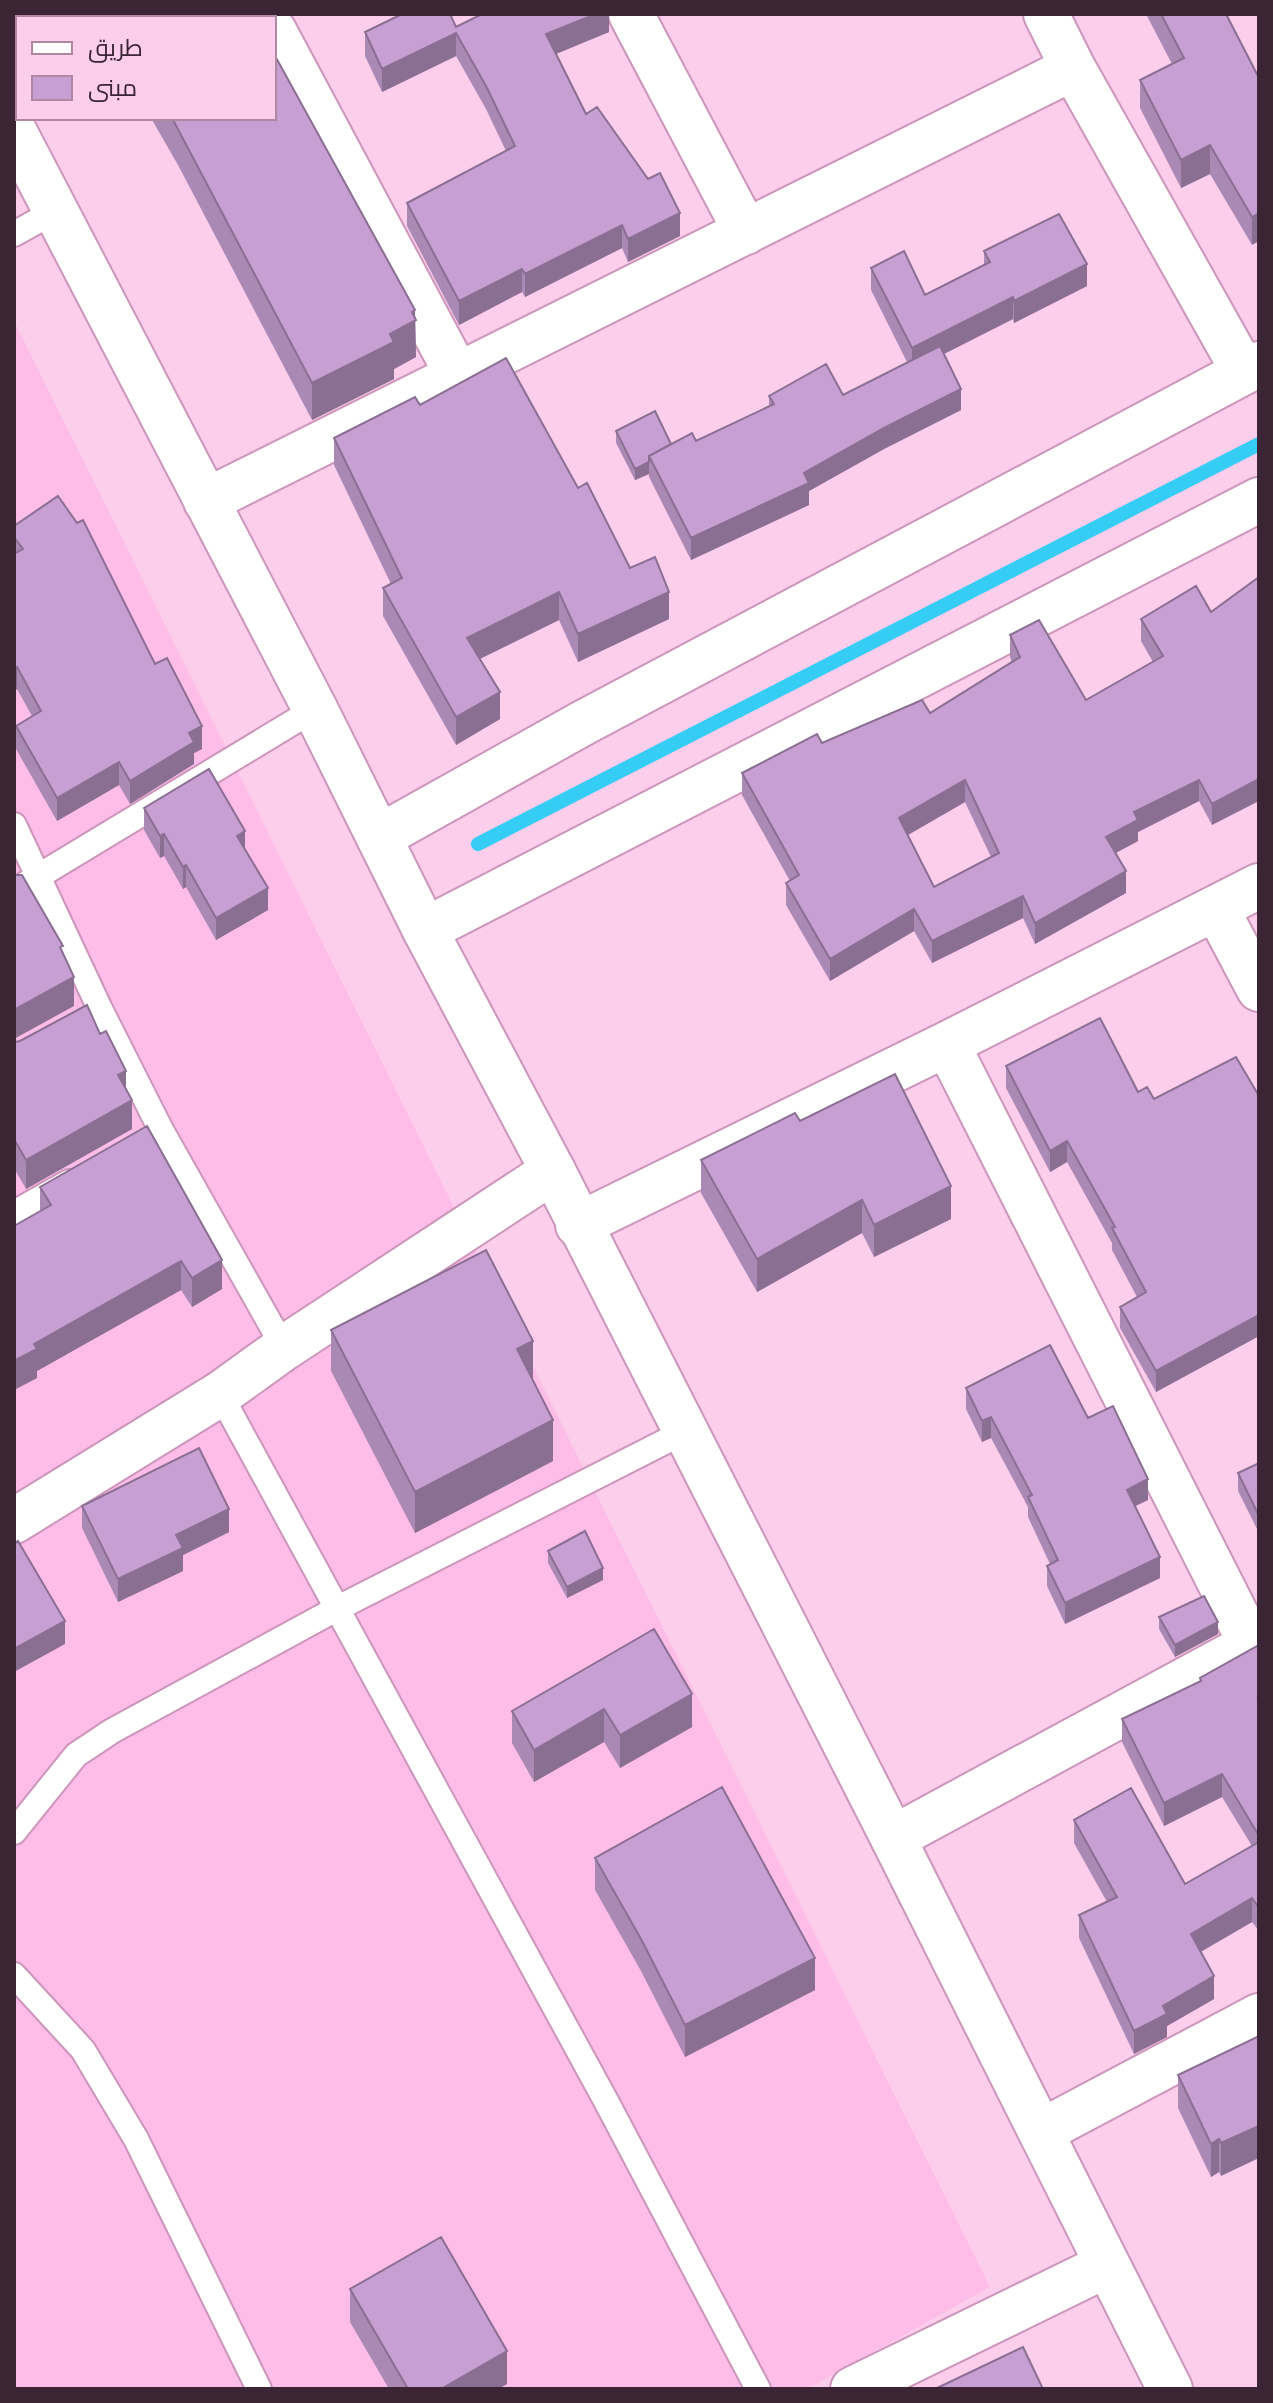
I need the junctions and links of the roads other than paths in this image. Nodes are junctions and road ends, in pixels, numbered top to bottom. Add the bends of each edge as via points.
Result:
1 (1046, 14) edge
2 (635, 15) edge
3 (276, 35) edge
4 (1073, 68) junction
5 (14, 131) edge
6 (57, 210) junction
7 (746, 232) junction
8 (14, 234) edge
9 (1251, 368) edge
10 (458, 376) junction
11 (1259, 500) edge
12 (206, 501) junction
13 (315, 709) junction
14 (14, 825) edge
15 (379, 837) junction
16 (39, 877) junction
17 (1259, 886) edge
18 (14, 891) edge
19 (1216, 908) junction
20 (425, 930) junction
21 (1259, 989) edge
22 (100, 1009) junction
23 (75, 1022) edge
24 (947, 1044) junction
25 (161, 1130) junction
26 (135, 1145) edge
27 (94, 1167) edge
28 (553, 1171) junction
29 (14, 1213) edge
30 (578, 1225) junction
31 (284, 1348) junction
32 (220, 1394) junction
33 (684, 1432) junction
34 (14, 1521) edge
35 (338, 1608) junction
36 (1255, 1642) edge
37 (14, 1832) edge
38 (893, 1838) junction
39 (14, 1975) edge
40 (1259, 2016) edge
41 (1042, 2131) junction
42 (1107, 2265) junction
43 (259, 2389) edge
44 (758, 2389) edge
45 (853, 2389) edge
46 (1170, 2389) edge

1 - 4 main road
2 - 7 main road
3 - 10 main road
4 - 7 main road
4 - 9 main road
5 - 6 main road
6 - 8 lane
6 - 12 main road
7 - 10 main road
9 - 15 main road
10 - 12 main road
11 - 20 main road
12 - 13 main road
13 - 15 main road
13 - 16 lane
14 - 16 lane
15 - 20 main road
16 - 18 lane
16 - 22 lane
17 - 19 main road
19 - 21 main road
19 - 24 main road
20 - 28 main road
22 - 23 lane
22 - 25 lane
24 - 30 main road
24 - 36 main road
25 - 26 lane
25 - 31 lane
27 - 29 lane
28 - 30 main road
28 - 31 main road
30 - 33 main road
31 - 32 main road
32 - 34 main road
32 - 35 lane
33 - 35 lane
33 - 38 main road
35 - 37 lane via 76,1755
35 - 44 lane
36 - 38 main road
38 - 41 main road
39 - 43 lane via 83,2050 136,2139
40 - 41 main road
41 - 42 main road
42 - 45 main road
42 - 46 main road

